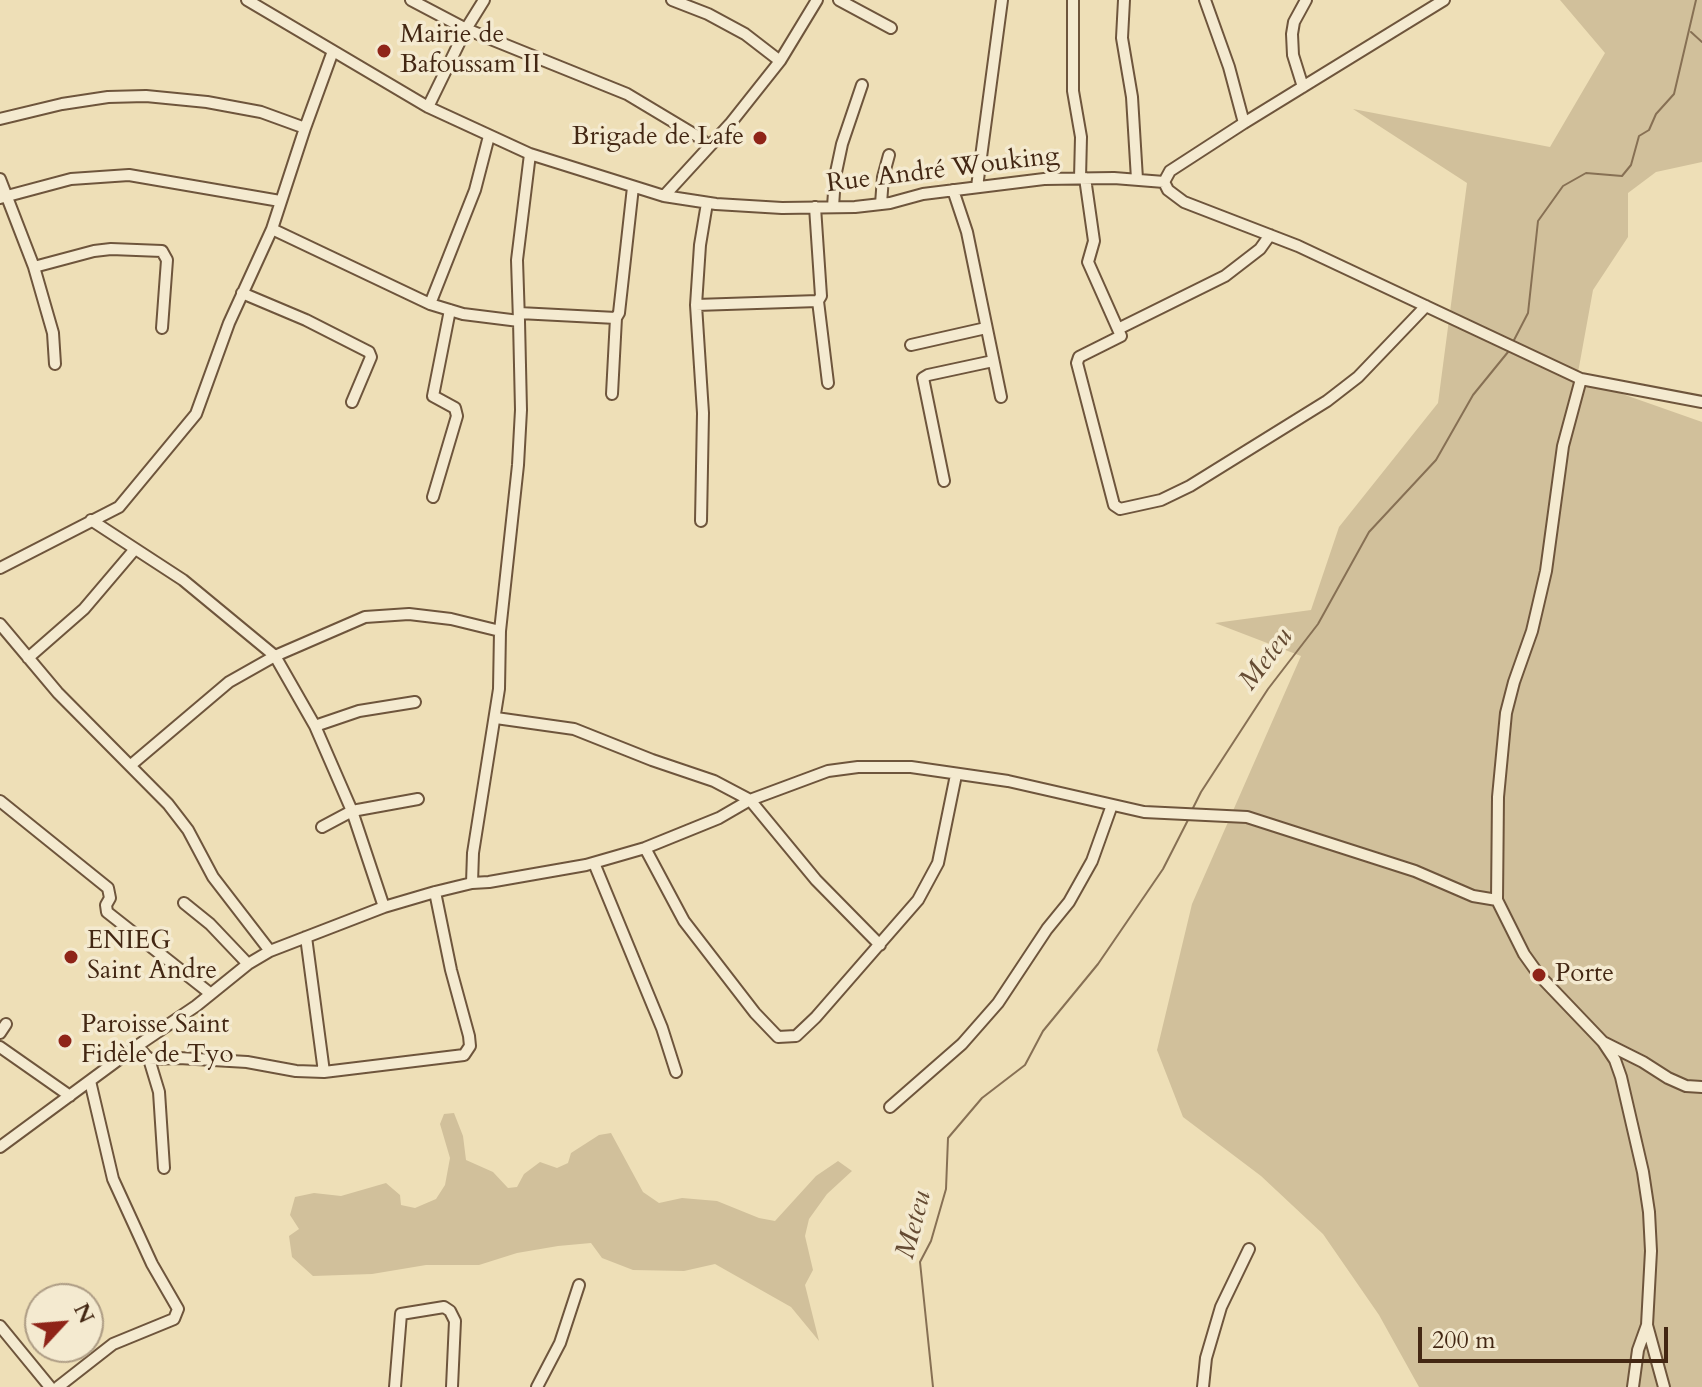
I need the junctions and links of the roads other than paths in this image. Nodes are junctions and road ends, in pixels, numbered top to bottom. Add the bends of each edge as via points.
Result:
1 (247, 0) edge
2 (411, 0) edge
3 (484, 0) edge
4 (672, 0) edge
5 (817, 0) edge
6 (839, 0) edge
7 (1002, 0) edge
8 (1073, 0) edge
9 (1124, 0) edge
10 (1205, 0) edge
11 (1306, 0) edge
12 (1444, 0) edge
13 (891, 28) dead end
14 (466, 29) junction
15 (333, 51) junction
16 (780, 61) junction
17 (862, 85) dead end
18 (1303, 87) junction
19 (428, 107) junction
20 (0, 119) edge
21 (1244, 123) junction
22 (305, 128) junction
23 (489, 136) junction
24 (709, 146) junction
25 (530, 154) junction
26 (889, 155) dead end
27 (1083, 178) junction
28 (0, 179) edge
29 (1137, 179) junction
30 (1164, 182) junction
31 (633, 187) junction
32 (977, 187) junction
33 (953, 190) junction
34 (664, 196) junction
35 (4, 197) edge
36 (280, 201) junction
37 (707, 203) junction
38 (881, 204) junction
39 (815, 207) junction
40 (833, 207) junction
41 (272, 229) junction
42 (1270, 235) junction
43 (34, 267) junction
44 (242, 293) junction
45 (818, 301) junction
46 (430, 304) junction
47 (696, 305) junction
48 (1426, 306) junction
49 (450, 310) junction
50 (519, 317) junction
51 (616, 318) junction
52 (162, 328) dead end
53 (986, 328) junction
54 (1118, 329) junction
55 (911, 345) dead end
56 (993, 361) junction
57 (55, 364) dead end
58 (1581, 379) junction
59 (828, 383) dead end
60 (612, 394) dead end
61 (1001, 397) dead end
62 (352, 402) dead end
63 (1702, 402) edge
64 (944, 481) dead end
65 (433, 497) dead end
66 (91, 520) junction
67 (701, 521) dead end
68 (135, 549) junction
69 (0, 568) edge
70 (0, 624) edge
71 (500, 631) junction
72 (4, 638) edge
73 (275, 656) junction
74 (28, 658) junction
75 (415, 702) dead end
76 (496, 718) junction
77 (315, 726) junction
78 (131, 765) junction
79 (956, 775) junction
80 (418, 799) dead end
81 (750, 800) junction
82 (0, 801) edge
83 (1112, 805) junction
84 (352, 811) junction
85 (322, 827) dead end
86 (645, 848) junction
87 (594, 863) junction
88 (472, 883) junction
89 (435, 892) junction
90 (1497, 900) junction
91 (184, 903) dead end
92 (384, 907) junction
93 (306, 937) junction
94 (880, 945) junction
95 (270, 951) junction
96 (248, 964) junction
97 (211, 994) junction
98 (1603, 1042) junction
99 (137, 1046) junction
100 (0, 1047) edge
101 (149, 1059) junction
102 (324, 1072) junction
103 (676, 1072) dead end
104 (90, 1081) junction
105 (1702, 1087) edge
106 (70, 1096) junction
107 (890, 1107) dead end
108 (0, 1147) edge
109 (164, 1168) dead end
110 (1249, 1249) dead end
111 (579, 1285) dead end
112 (1647, 1325) junction
113 (0, 1326) edge
114 (50, 1387) edge
115 (58, 1387) edge
116 (395, 1387) edge
117 (452, 1387) edge
118 (537, 1387) edge
119 (1203, 1387) edge
120 (1633, 1387) edge
121 (1664, 1387) edge

1 - 15 street, Rue André Wouking
2 - 14 street
3 - 14 street
4 - 16 street via 745,34
5 - 16 street
6 - 13 street
7 - 32 street
8 - 27 street via 1073,91
9 - 29 street via 1122,38
10 - 21 street
11 - 18 street via 1292,34
12 - 18 street
14 - 19 street
14 - 24 street via 627,94
15 - 19 street, Rue André Wouking
15 - 22 street
16 - 24 street
17 - 40 street via 842,144
18 - 21 street
19 - 23 street, Rue André Wouking
20 - 22 street via 62,104 146,96 261,112
21 - 30 street via 1170,171
22 - 36 street
23 - 25 street, Rue André Wouking
23 - 46 street via 475,190
24 - 34 street
25 - 31 street, Rue André Wouking
25 - 50 street via 517,260
26 - 38 street
27 - 29 street, Rue André Wouking
27 - 32 street, Rue André Wouking
27 - 54 street via 1094,241 1088,262
28 - 35 street
29 - 30 street, Rue André Wouking
30 - 42 street via 1184,202
31 - 34 street, Rue André Wouking
31 - 51 street
32 - 33 street, Rue André Wouking
33 - 38 street, Rue André Wouking
33 - 53 street
34 - 37 street, Rue André Wouking
35 - 36 street via 71,179 129,175
35 - 43 street
36 - 41 street
37 - 39 street, Rue André Wouking
37 - 47 street
38 - 40 street, Rue André Wouking
39 - 40 street, Rue André Wouking
39 - 45 street
41 - 44 street
41 - 46 street
42 - 48 street
42 - 54 street via 1225,276
43 - 52 street via 94,251 162,251 167,260
43 - 57 street via 53,333
44 - 62 street via 369,352
44 - 66 street via 196,414 119,507
45 - 47 street
45 - 59 street
46 - 49 street
47 - 67 street via 703,413
48 - 54 street via 1358,377 1327,401 1190,486 1161,500 1120,509 1114,505 1077,363 1079,357 1119,337
48 - 58 street
49 - 50 street
49 - 65 street via 433,396 455,408 457,416
50 - 51 street
50 - 71 street via 518,465
51 - 60 street
53 - 55 street
53 - 56 street
56 - 61 street
56 - 64 street via 923,378
58 - 63 street
58 - 90 street via 1563,446 1546,571 1506,713
66 - 68 street
66 - 69 street
68 - 73 street via 183,580
68 - 74 street via 84,609
70 - 72 street
71 - 73 street via 390,613 351,622
71 - 76 street
72 - 74 street
73 - 77 street
73 - 78 street via 229,682
74 - 78 street
75 - 77 street via 359,711
76 - 81 street via 574,729 714,781
76 - 88 street
77 - 84 street
78 - 95 street via 188,830 213,877
79 - 81 street via 911,767 858,767 828,771
79 - 83 street
79 - 94 street via 938,863 918,900
80 - 84 street
81 - 86 street
81 - 94 street via 816,880
82 - 97 street via 108,888 107,912
83 - 90 street via 1266,822
83 - 107 street via 1092,861 1069,902 998,1003 962,1044
84 - 85 street
84 - 92 street
86 - 87 street
86 - 94 street via 684,921 778,1037 796,1036 806,1027
87 - 88 street
87 - 103 street
88 - 89 street
89 - 92 street
89 - 102 street via 470,1046 453,1058
90 - 98 street via 1539,975
91 - 96 street
92 - 93 street
93 - 95 street
93 - 102 street
95 - 96 street
96 - 97 street
97 - 99 street
98 - 105 street via 1668,1078
98 - 112 street via 1621,1077 1647,1199
99 - 101 street
99 - 104 street
100 - 106 street
101 - 102 street via 247,1062
101 - 109 street via 161,1104
104 - 106 street
104 - 115 street via 113,1179 178,1309 169,1323 113,1344
106 - 108 street
110 - 119 street via 1221,1307
111 - 118 street via 560,1343
112 - 120 street
112 - 121 street
113 - 114 street
116 - 117 street via 401,1314 444,1307 455,1321

